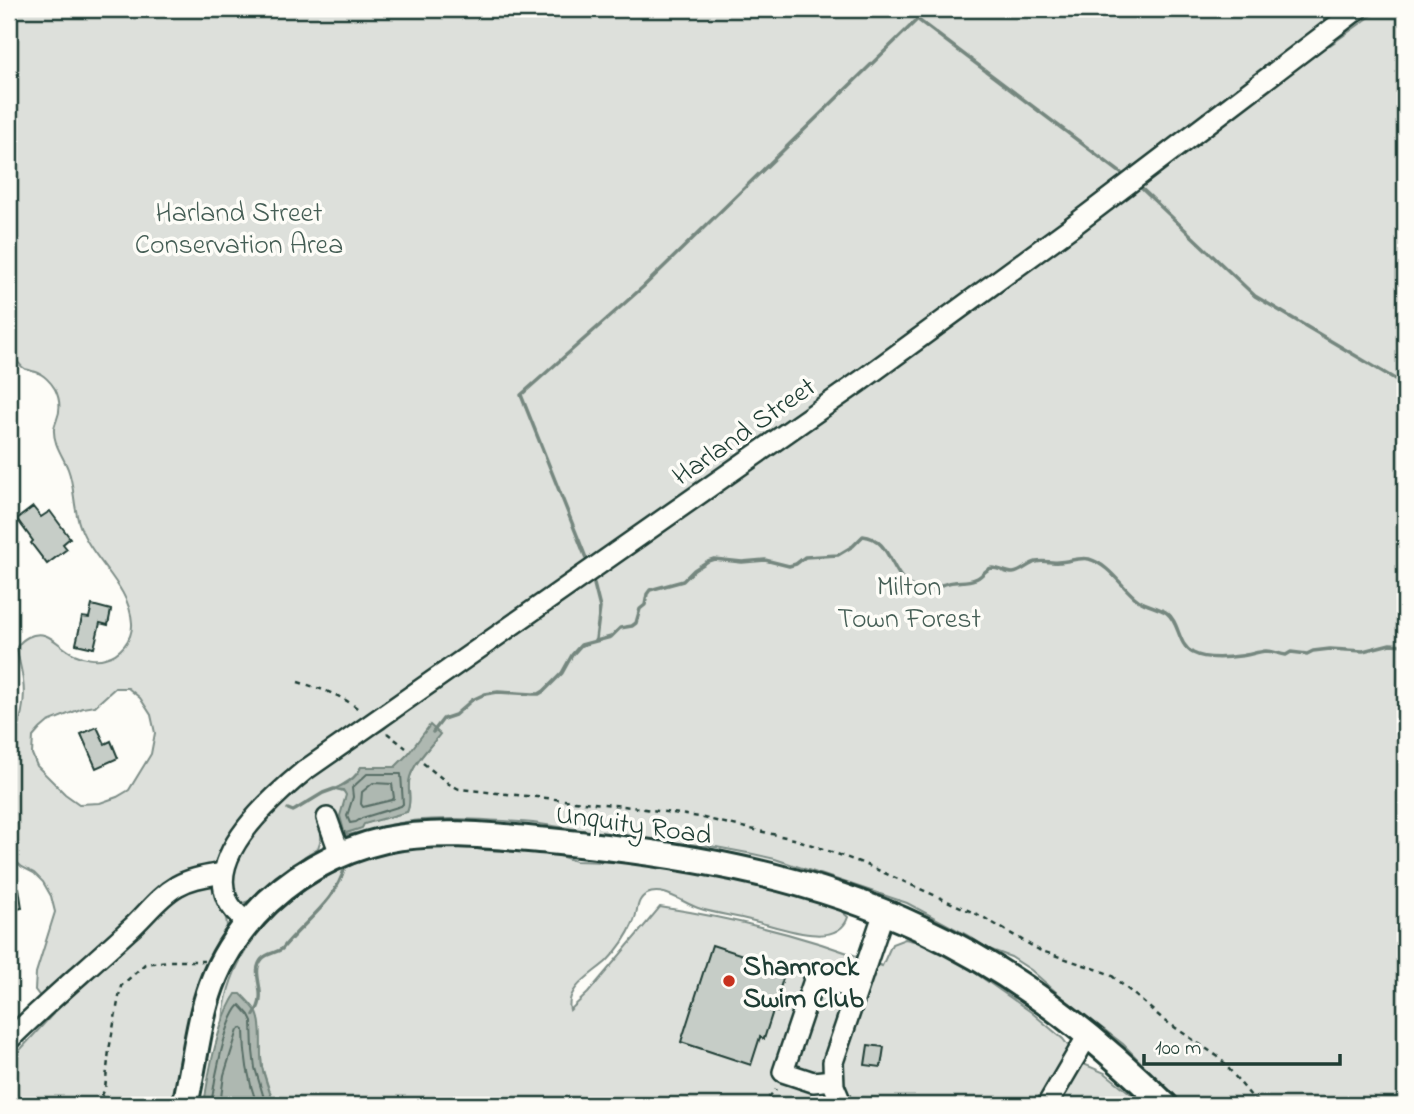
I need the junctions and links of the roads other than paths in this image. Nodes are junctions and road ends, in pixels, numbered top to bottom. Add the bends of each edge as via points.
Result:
1 (1359, 9) edge
2 (327, 818) dead end
3 (340, 854) junction
4 (223, 873) junction
5 (884, 912) junction
6 (248, 923) junction
7 (857, 990) junction
8 (1088, 1034) junction
9 (9, 1040) edge
10 (833, 1080) junction
11 (186, 1105) edge
12 (842, 1105) edge
13 (1047, 1105) edge
14 (1165, 1105) edge

1 - 4 street, Harland Street via 862,380 304,771 269,803 237,843
2 - 3 street
3 - 5 main road, Unquity Road via 425,835 582,844 750,870
3 - 6 main road, Unquity Road via 292,882
4 - 6 street via 227,899
4 - 9 street via 188,881 165,895
5 - 7 street
5 - 8 main road, Unquity Road via 990,965
6 - 11 main road, Unquity Road via 212,982
7 - 10 street via 834,1056
7 - 10 street via 815,976 783,1072 813,1082
8 - 13 street
8 - 14 main road, Unquity Road
10 - 12 street

